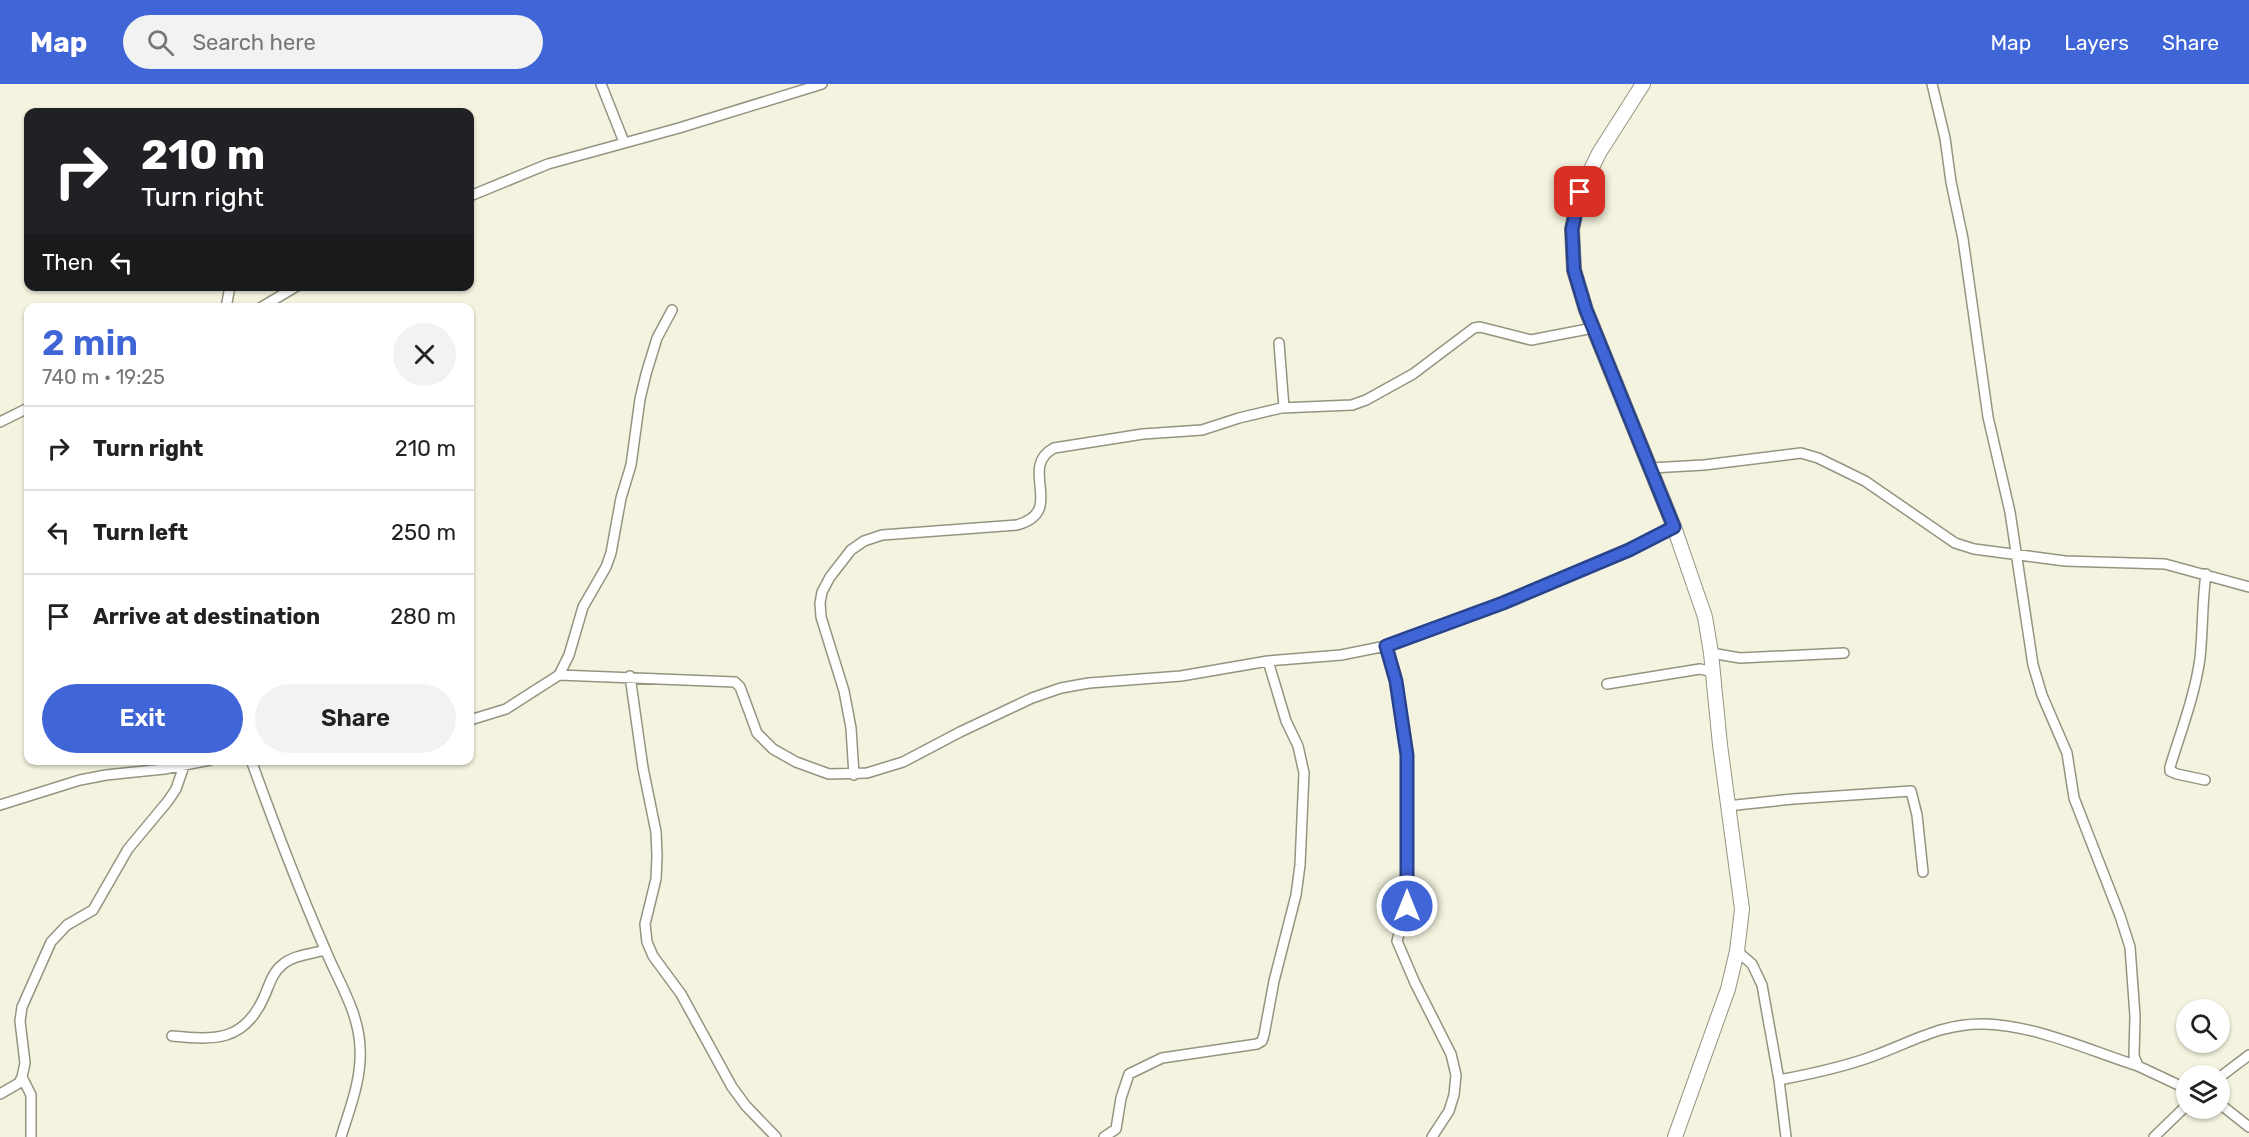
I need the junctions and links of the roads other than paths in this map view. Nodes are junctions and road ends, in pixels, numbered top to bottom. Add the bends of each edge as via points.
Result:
1 (602, 84) edge
2 (822, 84) edge
3 (1643, 84) edge
4 (1932, 84) edge
5 (624, 142) junction
6 (474, 194) edge
7 (289, 291) edge
8 (268, 303) edge
9 (672, 310) dead end
10 (1593, 328) junction
11 (1280, 343) dead end
12 (1284, 408) junction
13 (24, 410) edge
14 (0, 422) edge
15 (1651, 468) junction
16 (1674, 527) junction
17 (2018, 556) junction
18 (2206, 574) junction
19 (2249, 587) edge
20 (1386, 646) junction
21 (1711, 653) junction
22 (1844, 653) dead end
23 (1268, 661) junction
24 (1713, 672) junction
25 (559, 675) junction
26 (630, 676) junction
27 (1607, 684) dead end
28 (474, 719) edge
29 (188, 765) edge
30 (253, 765) edge
31 (184, 766) junction
32 (854, 775) junction
33 (2205, 780) dead end
34 (0, 805) edge
35 (1728, 806) junction
36 (1923, 872) dead end
37 (325, 950) junction
38 (1737, 951) junction
39 (172, 1036) dead end
40 (2249, 1055) edge
41 (2138, 1066) junction
42 (2230, 1069) edge
43 (22, 1077) junction
44 (1779, 1080) junction
45 (2176, 1084) edge
46 (0, 1095) edge
47 (2230, 1112) edge
48 (2176, 1116) edge
49 (2249, 1127) edge
50 (31, 1137) edge
51 (341, 1137) edge
52 (776, 1137) edge
53 (1104, 1137) edge
54 (1432, 1137) edge
55 (1675, 1137) edge
56 (1786, 1137) edge
57 (2154, 1137) edge

1 - 5 street
2 - 5 street
3 - 10 main road via 1599,153 1580,192 1572,229 1574,270
4 - 17 street via 1963,239 1988,417
5 - 6 street via 530,170
7 - 8 street
9 - 25 street via 657,338 646,374 611,553 583,607
10 - 12 street via 1531,340 1490,328 1474,328 1413,374 1366,400 1352,405
10 - 15 main road
11 - 12 street
12 - 32 street via 1192,432 1143,434 1054,448 1040,464 1040,510 1027,522 882,535 864,540 851,550 830,577 820,603 844,691
13 - 14 street
15 - 16 main road
15 - 17 street via 1801,453 1865,481 1955,543
16 - 20 street via 1503,603
16 - 21 main road via 1705,617
17 - 18 street via 2165,564
17 - 41 street via 2033,665 2067,753 2074,798 2130,947 2133,1047
18 - 19 street
18 - 33 street via 2200,658 2170,766 2170,771 2177,774
20 - 23 street via 1341,655
20 - 54 street via 1396,681 1407,755 1407,906 1397,941 1451,1054 1456,1075 1449,1111
21 - 22 street via 1740,658
21 - 24 main road
23 - 32 street via 1181,676 1061,688 1032,698 903,762
23 - 53 street via 1304,773 1299,875 1262,1041 1162,1058 1129,1074 1116,1129
24 - 27 street via 1700,669
24 - 35 main road
25 - 26 street
25 - 28 street via 506,709
26 - 32 street via 735,682 757,733 773,749 829,774
26 - 52 street via 656,831 656,879 645,924 647,942 681,994 732,1087
29 - 31 street
30 - 37 street
31 - 34 street via 80,780
31 - 43 street via 176,789 128,849 93,910 67,925 51,942 22,1007
35 - 36 street via 1911,791
35 - 38 main road via 1742,909
37 - 39 street via 291,958 280,966 259,1009 235,1034 200,1039
37 - 51 street via 353,1011 360,1046 357,1086
38 - 44 street via 1752,964 1761,985
38 - 55 main road via 1728,989
40 - 42 street
41 - 44 street via 2040,1032 1982,1024 1924,1034 1875,1056
41 - 45 street
43 - 46 street
43 - 50 street via 30,1095
44 - 56 street
47 - 49 street
48 - 57 street

